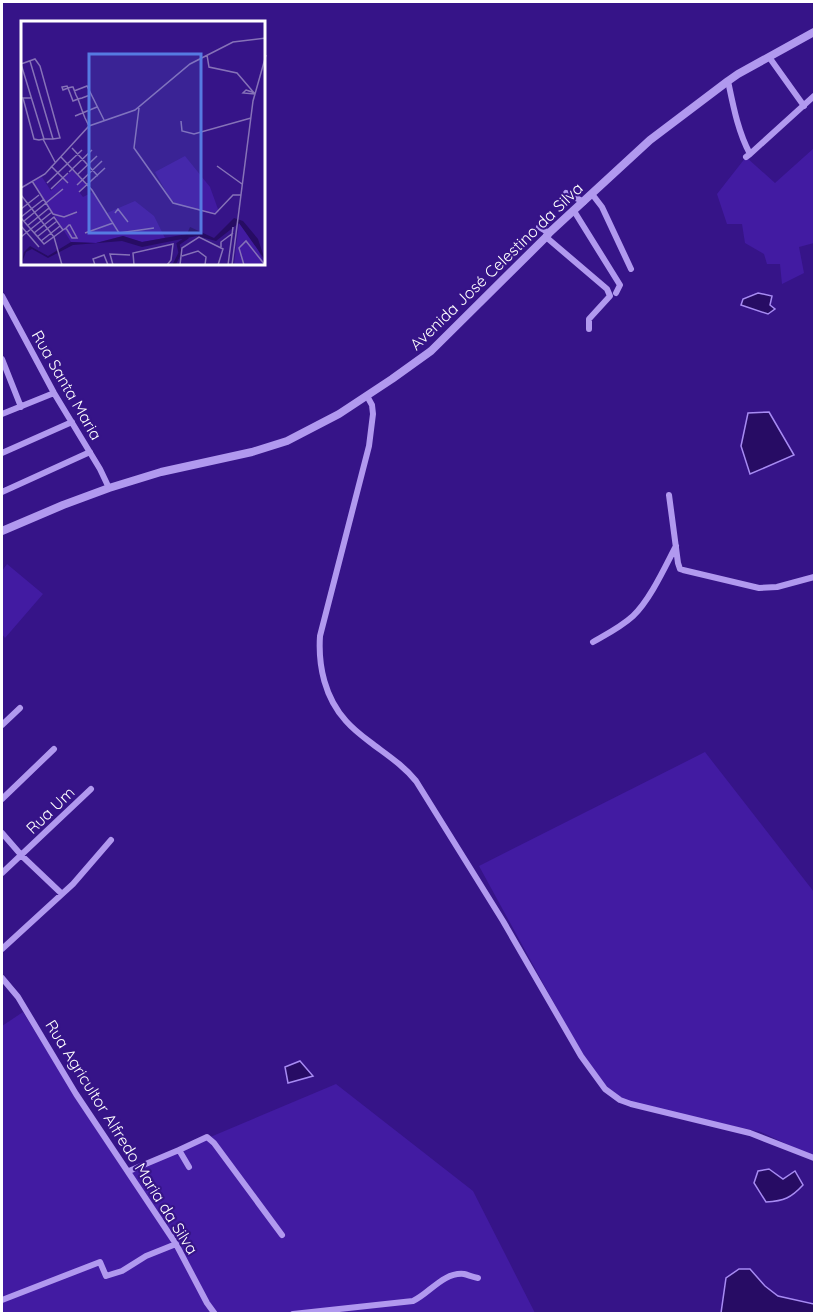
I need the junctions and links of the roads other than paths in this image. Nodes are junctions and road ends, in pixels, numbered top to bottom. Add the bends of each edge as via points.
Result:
1 (814, 32) edge
2 (769, 57) junction
3 (728, 81) junction
4 (814, 96) edge
5 (804, 106) junction
6 (566, 193) dead end
7 (592, 194) junction
8 (584, 202) junction
9 (574, 211) junction
10 (539, 227) dead end
11 (547, 235) junction
12 (632, 269) dead end
13 (616, 293) dead end
14 (2, 299) edge
15 (589, 329) dead end
16 (2, 359) edge
17 (54, 393) junction
18 (368, 396) junction
19 (21, 407) junction
20 (2, 414) edge
21 (72, 422) junction
22 (90, 452) junction
23 (2, 453) edge
24 (109, 488) junction
25 (2, 492) edge
26 (669, 495) dead end
27 (2, 531) edge
28 (676, 546) junction
29 (814, 577) edge
30 (593, 642) dead end
31 (20, 708) dead end
32 (2, 726) edge
33 (54, 749) dead end
34 (91, 789) dead end
35 (2, 799) edge
36 (2, 833) edge
37 (111, 840) dead end
38 (22, 856) junction
39 (2, 873) edge
40 (62, 894) junction
41 (2, 949) edge
42 (2, 978) edge
43 (179, 1150) junction
44 (814, 1158) edge
45 (189, 1167) dead end
46 (129, 1171) junction
47 (282, 1235) dead end
48 (176, 1244) junction
49 (478, 1278) dead end
50 (2, 1300) edge
51 (215, 1314) edge
52 (293, 1314) edge

1 - 2 street, Avenida José Celestino da Silva
2 - 3 street, Avenida José Celestino da Silva
2 - 5 street
3 - 5 street via 748,156
3 - 7 street, Avenida José Celestino da Silva via 650,140
4 - 5 street
6 - 8 street
7 - 8 street, Avenida José Celestino da Silva
7 - 12 street
8 - 9 street, Avenida José Celestino da Silva
9 - 11 street, Avenida José Celestino da Silva
9 - 13 street via 620,285
10 - 11 street
11 - 15 street via 607,289 610,296 589,319
11 - 18 street, Avenida José Celestino da Silva via 430,351
14 - 17 street, Rua Santa Maria
16 - 19 street
17 - 19 street
17 - 21 street, Rua Santa Maria
18 - 24 street, Avenida José Celestino da Silva via 287,441
18 - 44 street via 373,414 369,446 320,636 321,670 335,707 346,722 392,757 416,782 581,1056 605,1089 632,1104 750,1132
19 - 20 street
21 - 22 street, Rua Santa Maria
21 - 23 street
22 - 24 street, Rua Santa Maria
22 - 25 street
24 - 27 street, Avenida José Celestino da Silva
26 - 28 street
28 - 29 street via 679,566 686,572 754,588 771,588
28 - 30 street via 634,615
31 - 32 street
33 - 35 street
34 - 38 street, Rua Um
36 - 38 street
37 - 40 street
38 - 39 street, Rua Um
38 - 40 street
40 - 41 street
42 - 46 street, Rua Agricultor Alfredo Maria da Silva
43 - 45 street
43 - 46 street
43 - 47 street via 207,1137
46 - 48 street, Rua Agricultor Alfredo Maria da Silva
48 - 50 street via 122,1271 106,1276 100,1262
48 - 51 street, Rua Agricultor Alfredo Maria da Silva
49 - 52 street via 453,1275 413,1301

